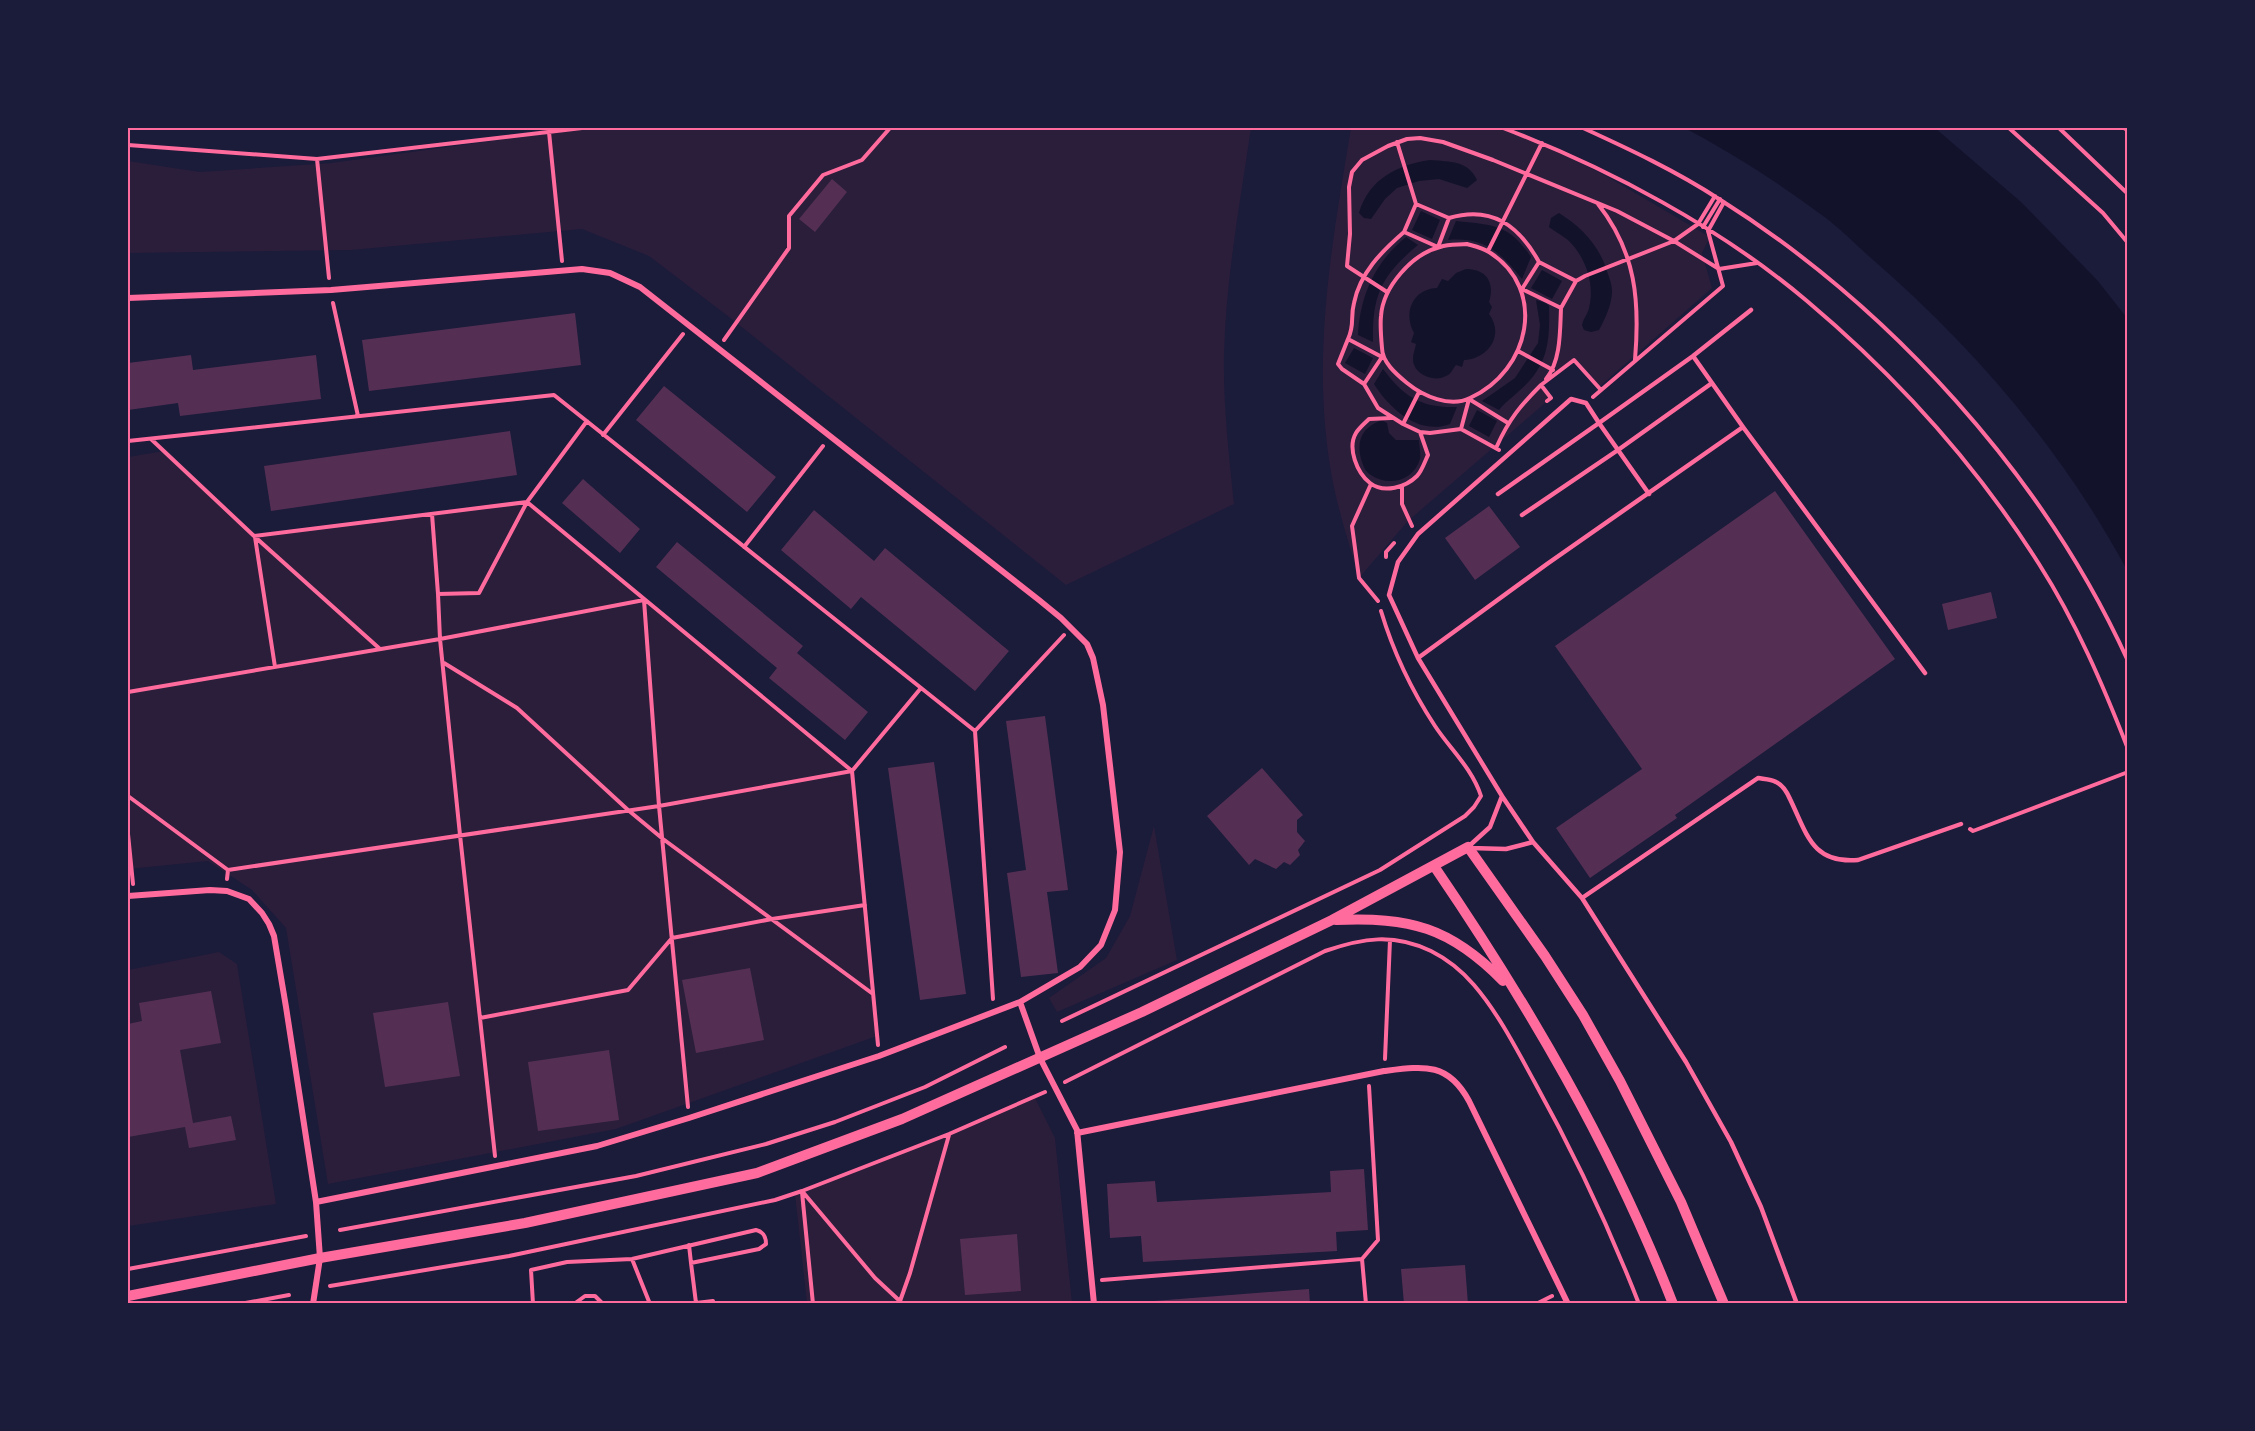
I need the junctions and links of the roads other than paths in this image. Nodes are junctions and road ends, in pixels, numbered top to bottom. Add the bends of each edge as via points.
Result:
1 (128, 297) edge
2 (1751, 310) dead end
3 (1693, 356) junction
4 (1712, 383) junction
5 (1599, 423) junction
6 (1743, 427) junction
7 (1618, 450) junction
8 (1498, 494) dead end
9 (1649, 494) junction
10 (1522, 515) dead end
11 (1418, 658) junction
12 (1925, 673) dead end
13 (1502, 796) junction
14 (1961, 824) road end
15 (1533, 842) junction
16 (1468, 847) junction
17 (1434, 866) junction
18 (131, 896) edge
19 (1582, 898) junction
20 (1332, 920) junction
21 (1020, 1002) junction
22 (1523, 1003) junction
23 (1040, 1058) junction
24 (1077, 1133) junction
25 (316, 1202) junction
26 (320, 1258) junction
27 (128, 1296) edge
28 (314, 1304) edge
29 (1094, 1304) edge
30 (1568, 1304) edge
31 (1673, 1304) edge
32 (1725, 1304) edge
33 (1797, 1304) edge

1 - 21 street via 331,290 582,269 610,273 640,287 831,436 1038,600 1087,644 1093,658 1103,705 1120,852 1115,910 1101,945 1080,967
2 - 3 lane
3 - 4 lane
3 - 5 lane
4 - 6 lane
4 - 7 lane
5 - 7 lane
5 - 8 lane
5 - 11 lane via 1586,403 1571,399 1418,534 1398,562 1389,595
6 - 9 lane
6 - 12 lane
7 - 9 lane
7 - 10 lane
9 - 11 lane
11 - 13 lane
13 - 15 lane
13 - 16 lane via 1490,827
14 - 19 lane via 1843,862 1812,845 1786,790 1777,782 1758,778
15 - 16 lane via 1506,849
15 - 19 lane
16 - 17 street
16 - 32 street via 1583,1015 1681,1202
17 - 20 street
17 - 22 street
18 - 25 street via 226,891 249,899 262,913 274,936
19 - 33 lane via 1686,1062 1731,1142 1761,1207
20 - 22 street via 1380,920 1425,927 1480,959
20 - 23 street
21 - 23 street
21 - 25 street via 879,1056 597,1146
22 - 31 street via 1610,1160
23 - 24 street
23 - 26 street via 902,1119 757,1173 525,1223
24 - 29 street
24 - 30 street via 1384,1071 1440,1071 1461,1086
25 - 26 street
26 - 27 street
26 - 28 street

